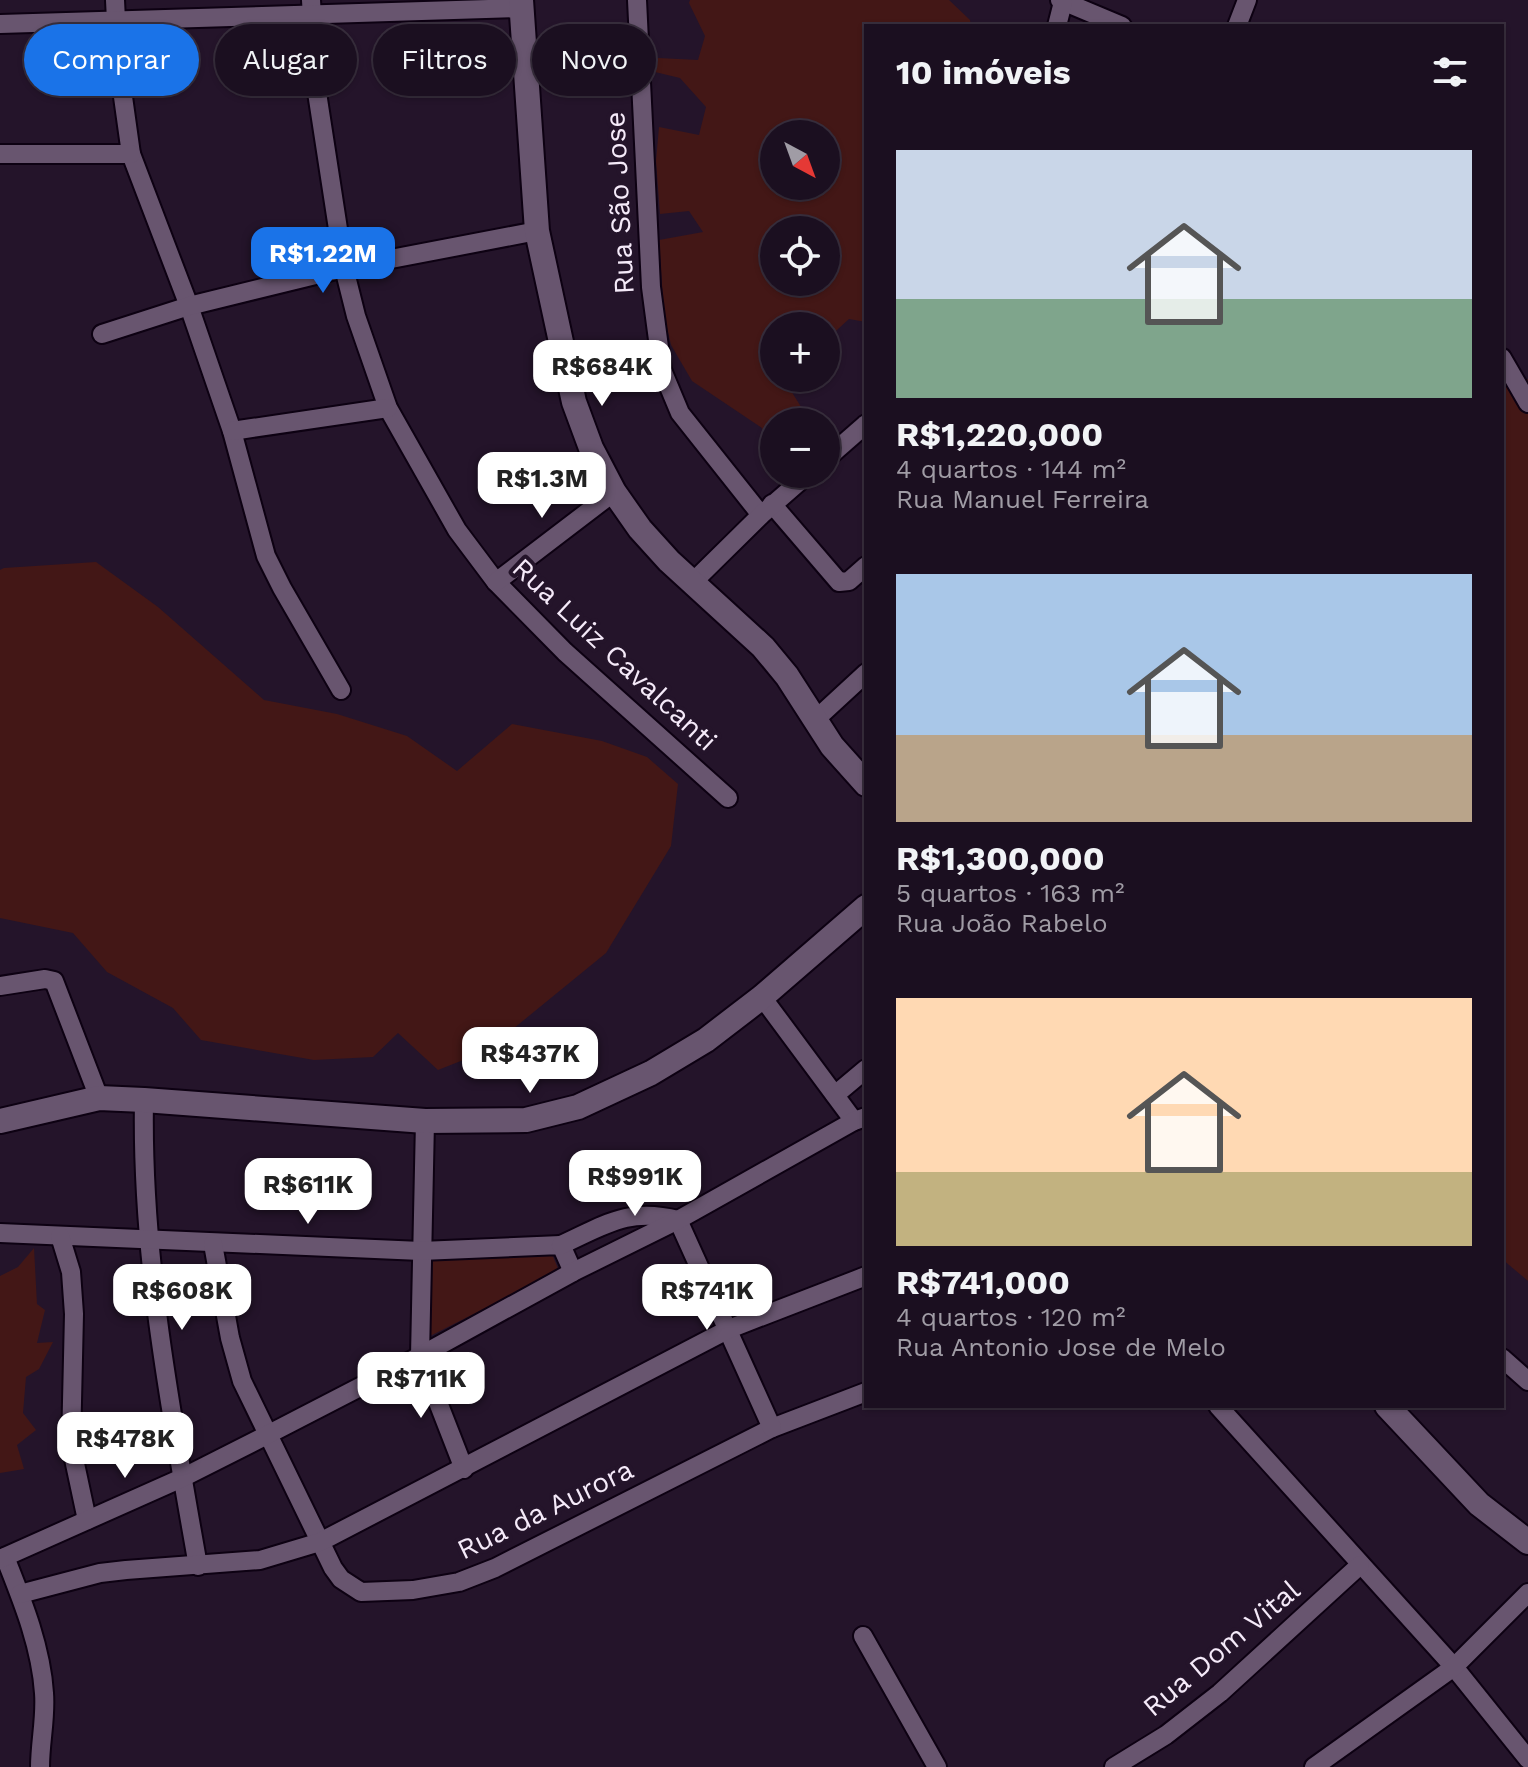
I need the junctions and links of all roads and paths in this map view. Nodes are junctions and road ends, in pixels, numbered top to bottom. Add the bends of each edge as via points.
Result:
1 (115, 0) edge
2 (637, 0) edge
3 (1247, 0) edge
4 (1062, 1) edge
5 (521, 4) edge
6 (311, 8) edge
7 (116, 22) junction
8 (0, 24) edge
9 (1057, 24) edge
10 (1117, 24) edge
11 (1238, 24) edge
12 (0, 154) edge
13 (131, 154) junction
14 (537, 231) junction
15 (344, 268) junction
16 (189, 306) junction
17 (102, 334) dead end
18 (1504, 361) edge
19 (1528, 403) edge
20 (388, 408) junction
21 (232, 431) junction
22 (862, 436) edge
23 (840, 450) edge
24 (791, 488) edge
25 (614, 492) junction
26 (766, 509) junction
27 (864, 567) edge
28 (496, 582) junction
29 (692, 583) junction
30 (864, 675) edge
31 (341, 690) dead end
32 (815, 720) junction
33 (864, 782) edge
34 (728, 798) dead end
35 (864, 909) edge
36 (0, 986) edge
37 (762, 997) junction
38 (864, 1071) edge
39 (835, 1095) junction
40 (99, 1098) junction
41 (144, 1100) junction
42 (860, 1119) edge
43 (0, 1121) edge
44 (425, 1121) junction
45 (678, 1220) junction
46 (0, 1233) edge
47 (60, 1236) junction
48 (148, 1241) junction
49 (213, 1244) junction
50 (561, 1245) junction
51 (421, 1251) junction
52 (573, 1272) junction
53 (864, 1277) edge
54 (729, 1329) junction
55 (420, 1356) junction
56 (1504, 1360) edge
57 (1528, 1381) edge
58 (864, 1393) edge
59 (1220, 1408) edge
60 (1389, 1408) edge
61 (772, 1428) junction
62 (267, 1435) junction
63 (464, 1469) junction
64 (182, 1478) junction
65 (87, 1520) junction
66 (320, 1542) junction
67 (1528, 1542) edge
68 (2, 1558) edge
69 (1360, 1565) junction
70 (198, 1566) junction
71 (1528, 1593) edge
72 (20, 1594) junction
73 (863, 1636) dead end
74 (1454, 1667) junction
75 (1528, 1759) edge
76 (40, 1767) edge
77 (937, 1767) edge
78 (1114, 1767) edge
79 (1314, 1767) edge

1 - 7 street
2 - 26 street, Rua São Jose via 651,287 662,370 680,413
3 - 11 street
4 - 9 street
4 - 10 street
5 - 6 street
5 - 14 main road
6 - 7 street
6 - 15 street, Rua Luiz Cavalcanti via 316,86
7 - 8 street
7 - 13 street
12 - 13 street
13 - 16 street
14 - 15 street
14 - 25 main road via 574,402
15 - 16 street
15 - 20 street, Rua Luiz Cavalcanti
16 - 17 street
16 - 21 street
18 - 19 street
20 - 21 street
20 - 28 street, Rua Luiz Cavalcanti via 457,530
21 - 31 street via 266,556
22 - 23 street
24 - 26 street
25 - 28 street
25 - 29 main road via 640,529
26 - 27 street, Rua São Jose via 835,579 843,583
26 - 29 street
28 - 34 street, Rua Luiz Cavalcanti via 565,652
29 - 32 main road via 763,647
30 - 32 street
32 - 33 main road
35 - 37 main road
36 - 40 street via 54,981
37 - 39 street
37 - 44 main road via 651,1073 578,1107 526,1120
38 - 39 street
39 - 42 street
40 - 41 main road
40 - 43 main road
41 - 44 main road
41 - 48 street
42 - 45 street
44 - 51 street
45 - 50 street via 655,1214 623,1217
45 - 52 street
45 - 54 street
46 - 47 street
47 - 48 street
47 - 65 street via 71,1272 74,1314 71,1445
48 - 49 street
48 - 64 street
49 - 51 street
49 - 62 street, Rua da Aurora via 242,1381
50 - 51 street
50 - 52 street
51 - 55 street
52 - 55 street
53 - 54 street
54 - 61 street
54 - 63 street
55 - 62 street
55 - 63 street
56 - 57 street
58 - 61 street, Rua da Aurora
59 - 69 street
60 - 67 main road via 1479,1504
61 - 66 street, Rua da Aurora via 459,1582 361,1592 341,1579
62 - 64 street
62 - 66 street, Rua da Aurora
63 - 66 street
64 - 65 street
64 - 70 street
65 - 68 street
66 - 70 street via 260,1560
68 - 72 street
69 - 74 street
69 - 78 street, Rua Dom Vital via 1220,1693
70 - 72 street via 100,1573
71 - 74 street
72 - 76 street via 42,1675
73 - 77 street
74 - 75 street
74 - 79 street

